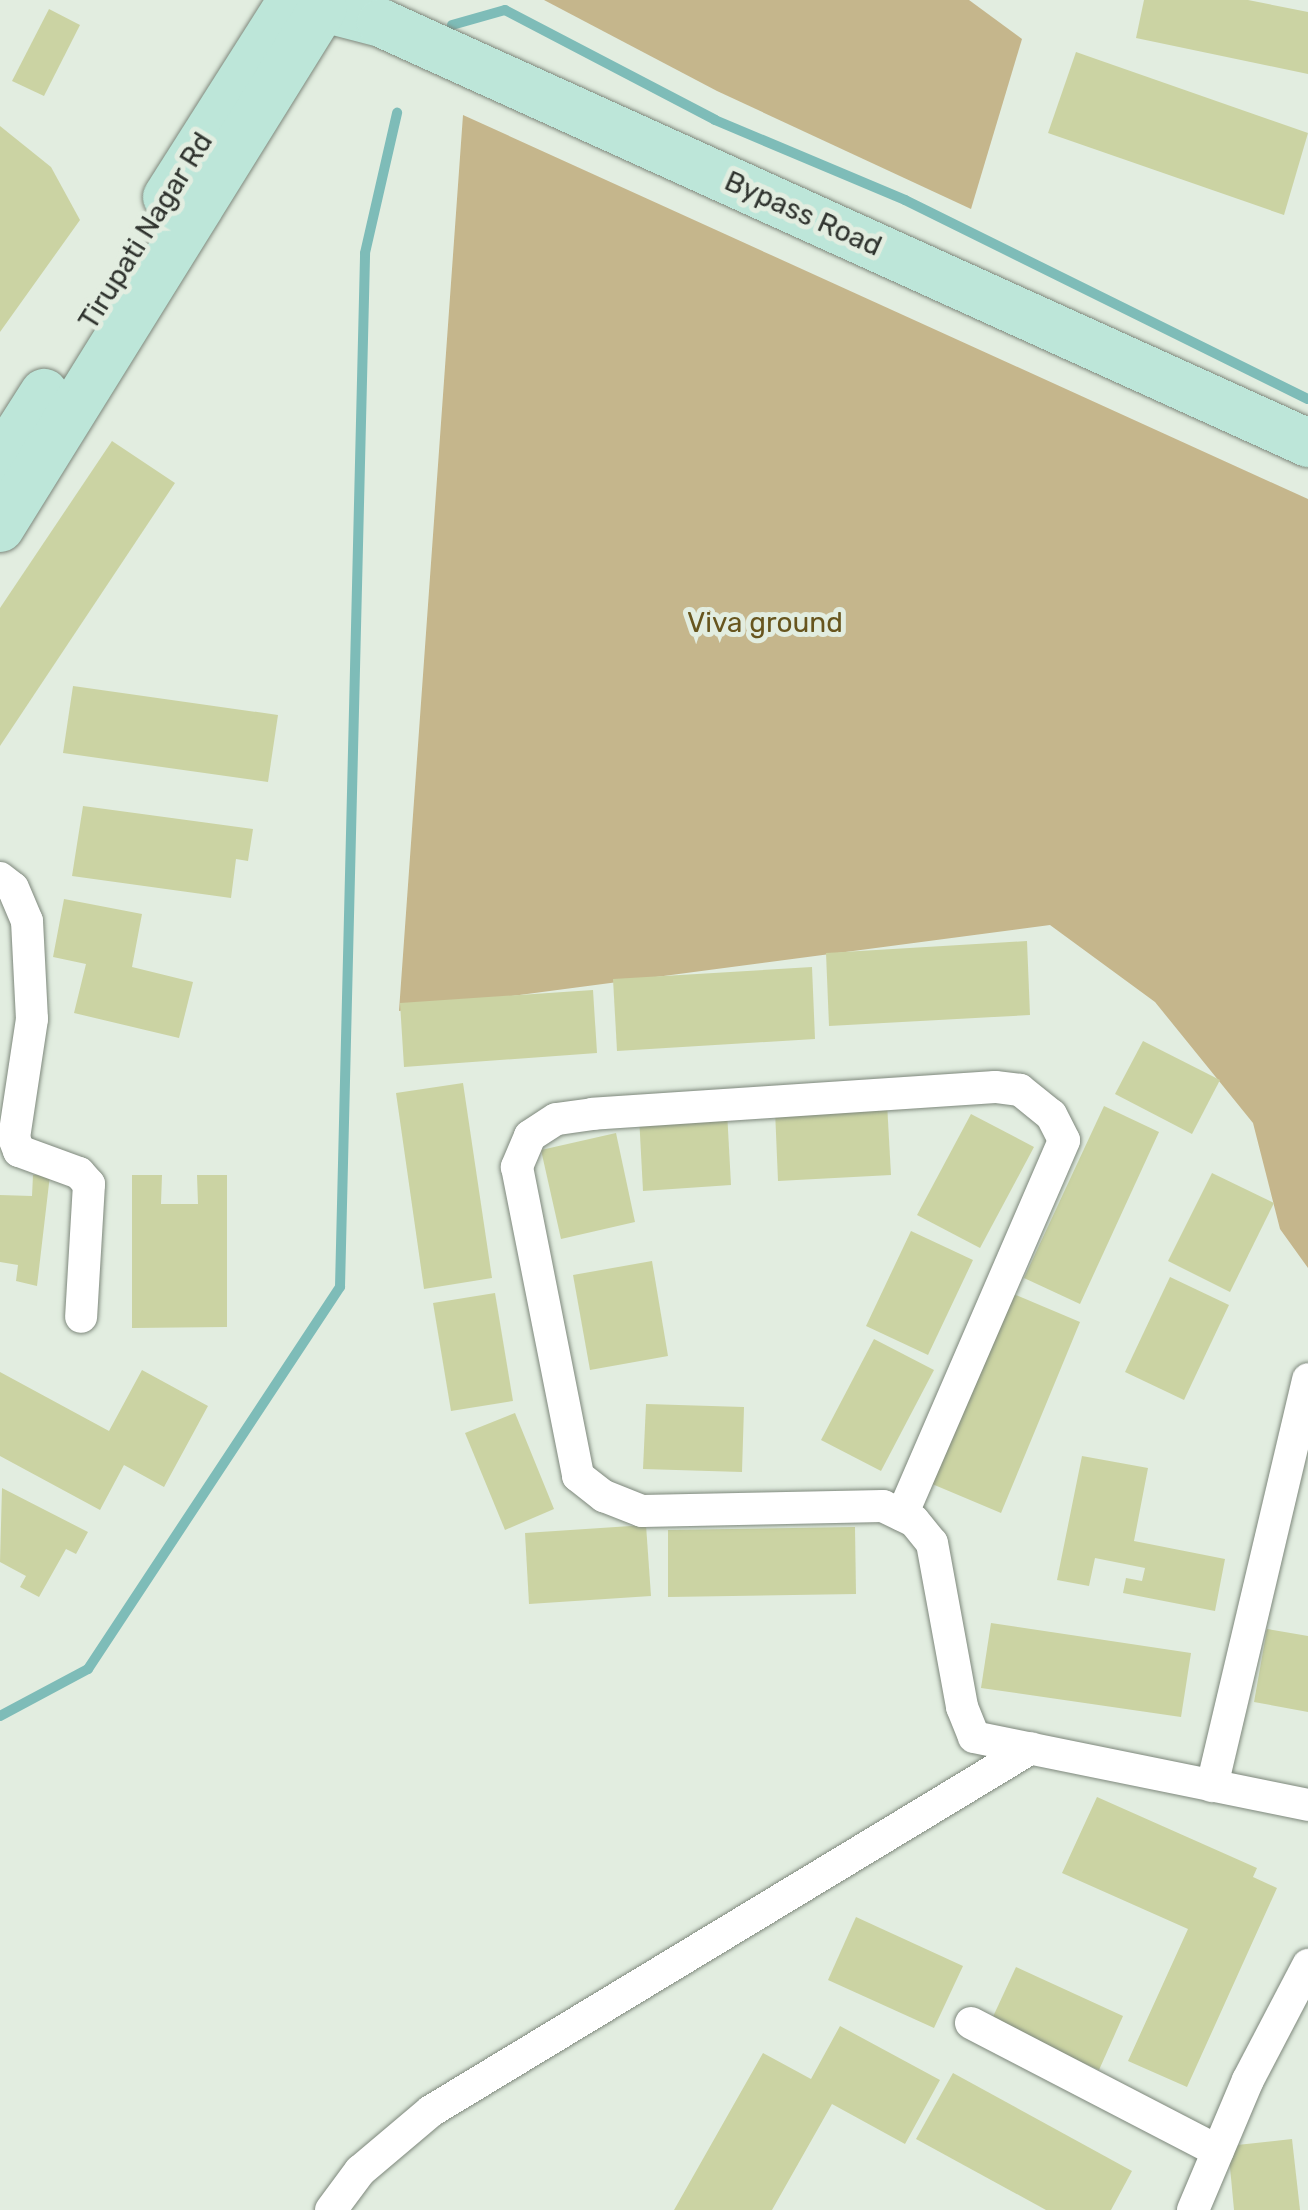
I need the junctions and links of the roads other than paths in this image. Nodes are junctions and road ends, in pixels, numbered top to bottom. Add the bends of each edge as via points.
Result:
1 (303, 3) edge
2 (387, 12) edge
3 (1308, 443) edge
4 (0, 462) edge
5 (0, 528) edge
6 (0, 878) edge
7 (81, 1317) dead end
8 (1308, 1379) edge
9 (902, 1515) junction
10 (1032, 1748) junction
11 (1212, 1786) junction
12 (1308, 1805) edge
13 (1308, 1966) edge
14 (972, 2022) dead end
15 (1218, 2151) junction
16 (330, 2210) edge
17 (1193, 2210) edge

1 - 2 street, Bypass Road
1 - 4 street, Tirupati Nagar Rd
1 - 5 street
2 - 3 street, Bypass Road
6 - 7 street via 13,888 27,920 32,1019 14,1138 20,1151 79,1173 88,1184
8 - 11 street
9 - 9 street via 883,1506 842,1504 642,1510 604,1496 578,1476 517,1167 530,1136 556,1119 593,1114 995,1088 1020,1090 1051,1115 1064,1140
9 - 10 street via 932,1543 962,1708 974,1737
10 - 11 street
10 - 16 street via 431,2111 360,2170
11 - 12 street
13 - 15 street
14 - 15 street
15 - 17 street

